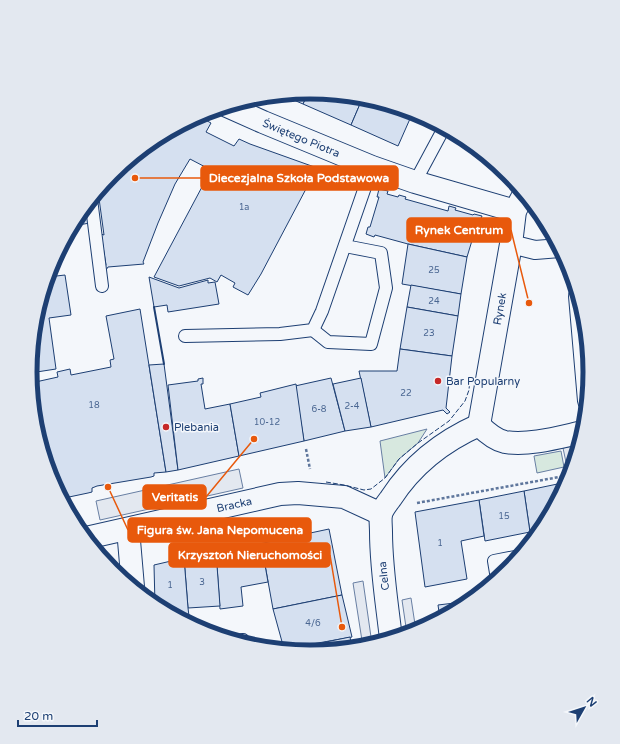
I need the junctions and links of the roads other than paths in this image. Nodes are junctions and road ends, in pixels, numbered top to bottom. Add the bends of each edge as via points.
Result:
1 (234, 109) edge
2 (441, 133) edge
3 (372, 167) junction
4 (415, 182) junction
5 (520, 202) edge
6 (92, 207) edge
7 (510, 244) junction
8 (345, 246) junction
9 (554, 249) edge
10 (102, 286) dead end
11 (313, 330) junction
12 (185, 336) dead end
13 (479, 425) junction
14 (576, 433) edge
15 (384, 509) junction
16 (128, 529) junction
17 (92, 537) edge
18 (509, 558) edge
19 (496, 572) edge
20 (132, 579) edge
21 (390, 633) edge

1 - 3 street, Świętego Piotra
2 - 4 lane
3 - 4 street, Świętego Piotra
3 - 8 lane
4 - 5 street, Świętego Piotra
5 - 7 street, Rynek
6 - 10 lane
7 - 9 street via 535,250
7 - 13 street, Rynek
8 - 11 lane
8 - 11 lane via 381,253 386,288 371,344 328,342
11 - 12 lane via 280,334
13 - 14 street via 490,435 504,442 526,443
13 - 15 street via 460,434 426,457 397,488
15 - 16 street, Bracka via 344,498 298,493 280,494
15 - 21 street, Celna via 381,551
16 - 17 street, Bracka
16 - 20 street
18 - 19 lane via 494,561

